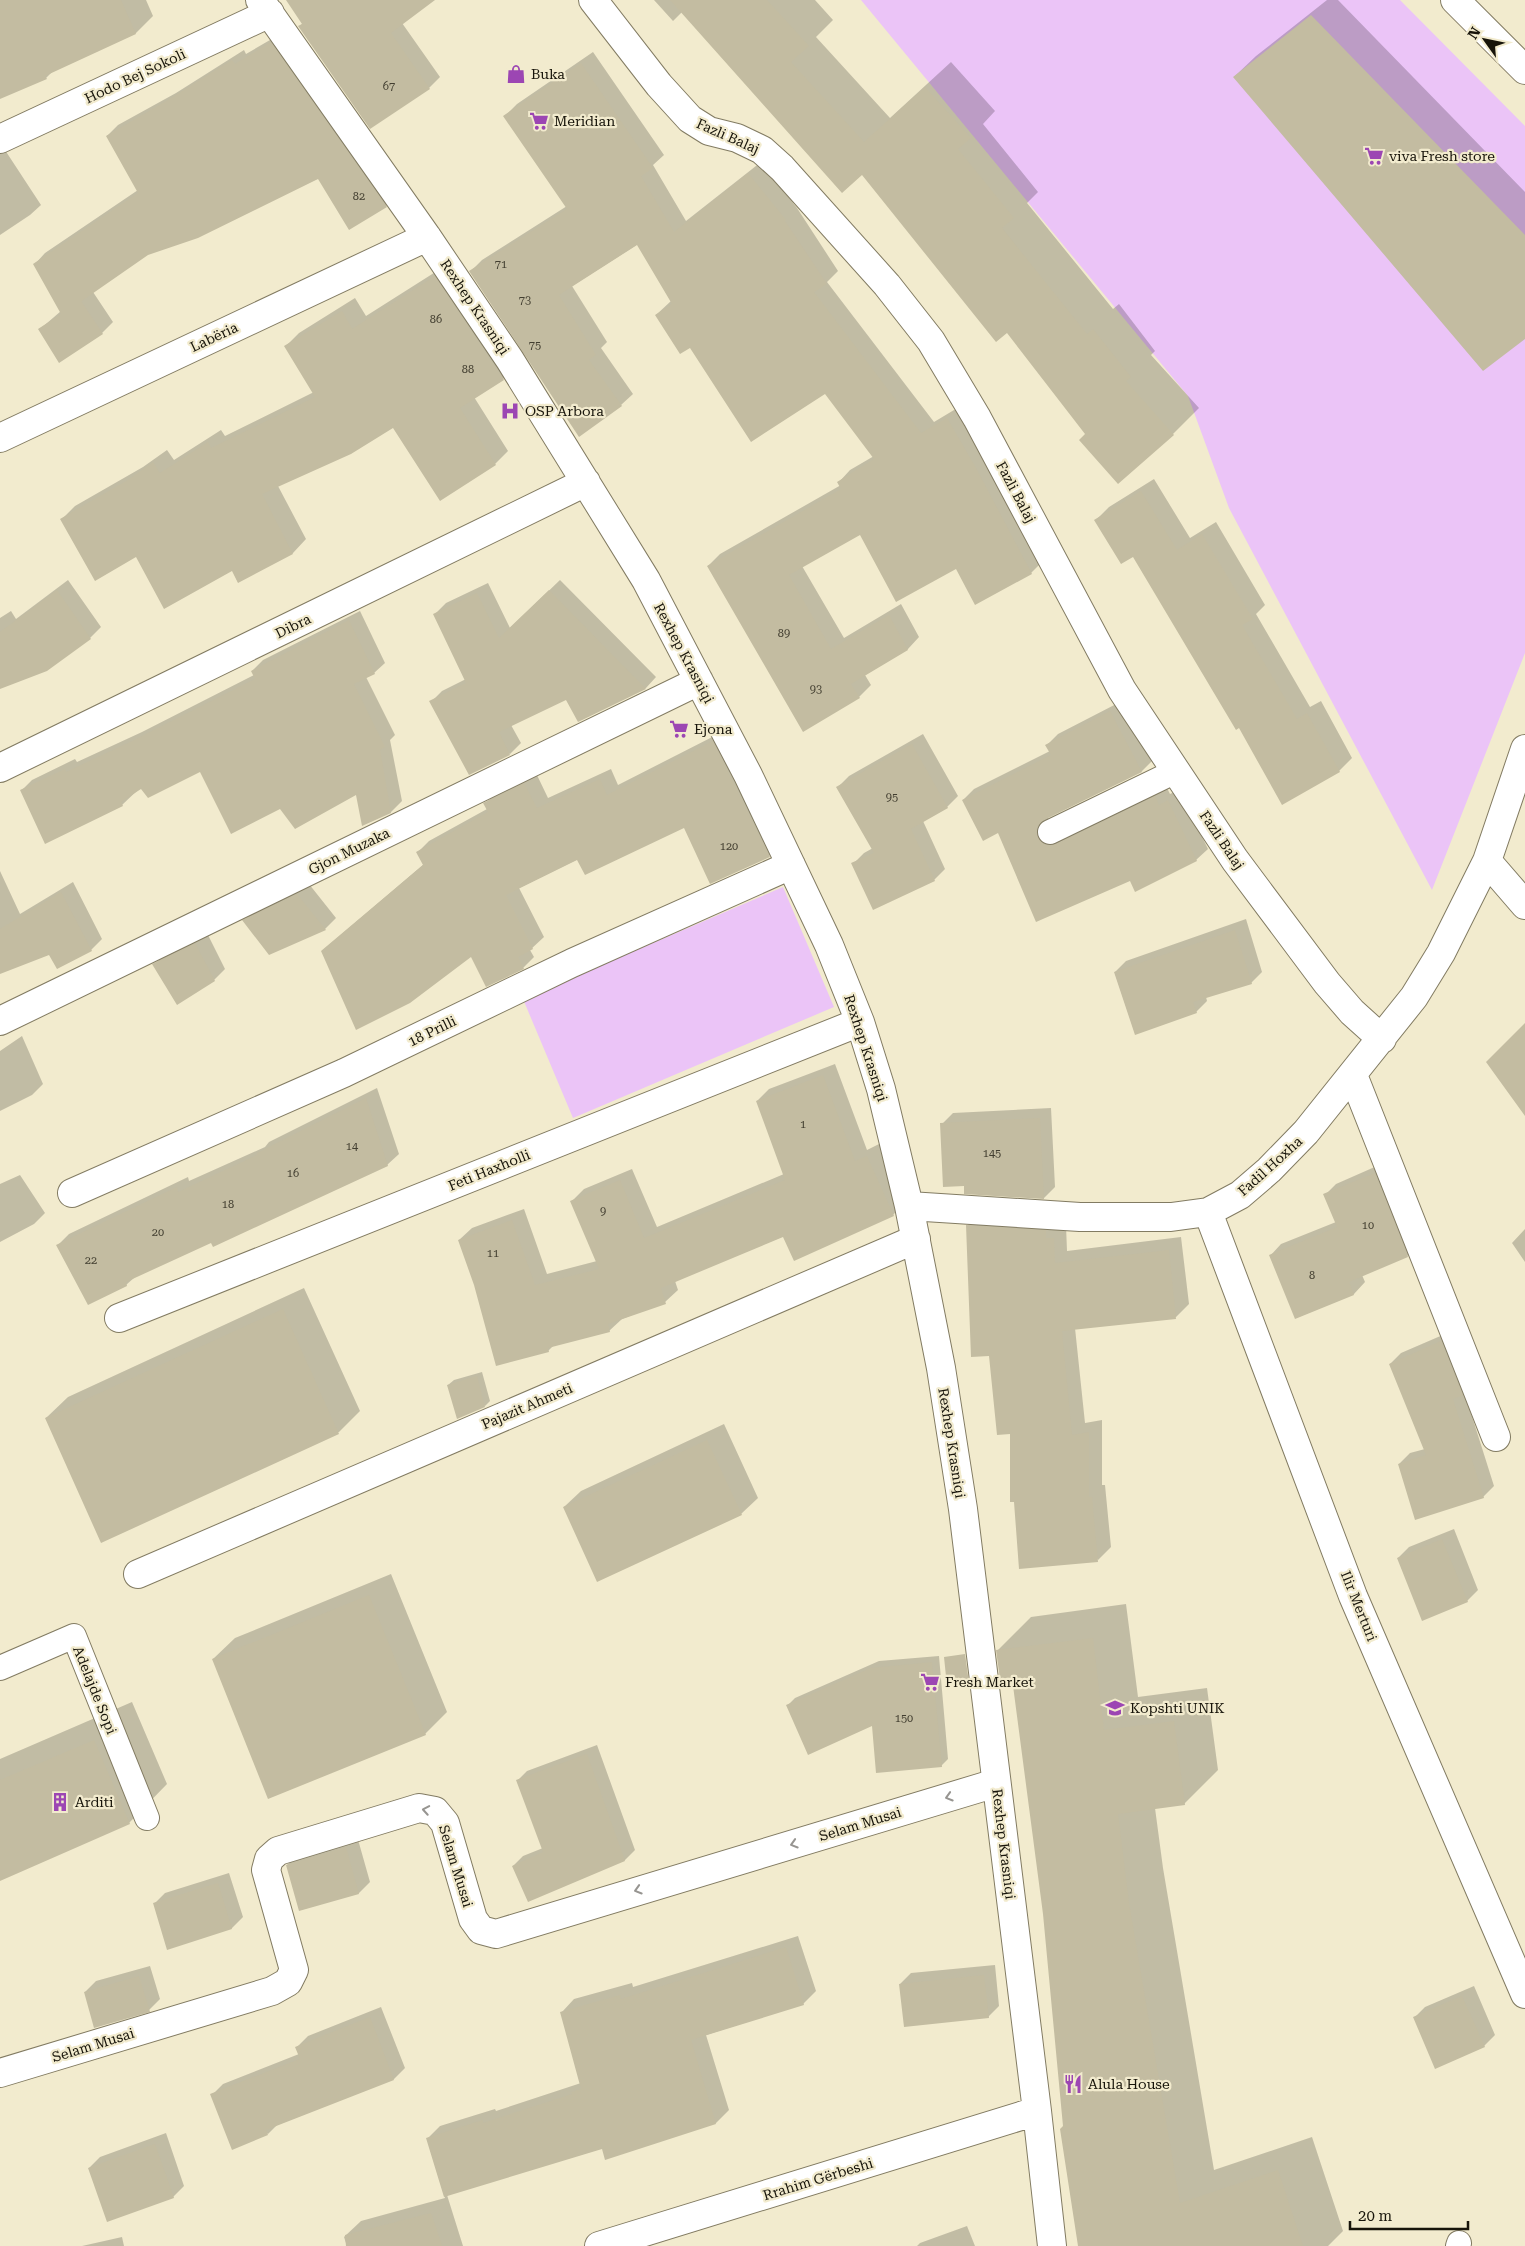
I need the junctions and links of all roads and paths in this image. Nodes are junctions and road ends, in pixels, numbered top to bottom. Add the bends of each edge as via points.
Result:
1 (593, 0) edge
2 (1454, 0) edge
3 (265, 7) edge
4 (1525, 70) edge
5 (0, 140) edge
6 (427, 236) junction
7 (0, 438) edge
8 (586, 482) junction
9 (699, 681) junction
10 (1525, 748) edge
11 (0, 768) edge
12 (1176, 771) junction
13 (1050, 832) dead end
14 (1487, 861) junction
15 (791, 865) junction
16 (1525, 905) edge
17 (0, 1021) edge
18 (860, 1022) junction
19 (1382, 1039) junction
20 (1353, 1075) junction
21 (72, 1192) dead end
22 (909, 1206) junction
23 (1208, 1212) junction
24 (916, 1239) junction
25 (119, 1318) dead end
26 (1496, 1437) dead end
27 (138, 1574) dead end
28 (0, 1668) edge
29 (996, 1783) junction
30 (147, 1818) dead end
31 (1525, 1994) edge
32 (0, 2073) edge
33 (1037, 2111) junction
34 (599, 2246) edge
35 (1052, 2246) edge

1 - 12 street, Fazli Balaj via 659,85 690,119 709,131 737,138 762,150 782,168 888,285 931,341 978,418 1122,690
2 - 4 street
3 - 5 street, Hodo Bej Sokoli
3 - 6 street, Rexhep Krasniqi
6 - 7 street, Labëria
6 - 8 street, Rexhep Krasniqi
8 - 9 street, Rexhep Krasniqi via 646,580
8 - 11 street, Dibra
9 - 15 street, Rexhep Krasniqi
9 - 17 street, Gjon Muzaka
10 - 14 street, Fadil Hoxha
12 - 13 lane
12 - 19 street, Fazli Balaj via 1235,860 1304,953 1352,1012
14 - 16 street
14 - 19 street, Fadil Hoxha via 1442,954
15 - 18 street, Rexhep Krasniqi via 829,945
15 - 21 street, 18 Prilli via 572,963 344,1073
18 - 22 street, Rexhep Krasniqi
18 - 25 street, Feti Haxholli
19 - 20 street, Fadil Hoxha
20 - 23 street, Fadil Hoxha via 1306,1132 1269,1170 1240,1194
20 - 26 street
22 - 23 street, Fadil Hoxha via 1122,1218
22 - 24 street, Rexhep Krasniqi
23 - 31 street, Ilir Merturi via 1354,1596
24 - 27 street, Pajazit Ahmeti
24 - 29 street, Rexhep Krasniqi via 941,1368 963,1509
28 - 30 lane, Adelajde Sopi via 74,1636
29 -> 32 street, Selam Musai via 496,1934 482,1930 473,1919 445,1823 435,1811 418,1808 278,1851 269,1859 266,1870 294,1970 288,1982 272,1991
29 - 33 street, Rexhep Krasniqi
33 - 34 street, Rrahim Gërbeshi
33 - 35 street, Rexhep Krasniqi

